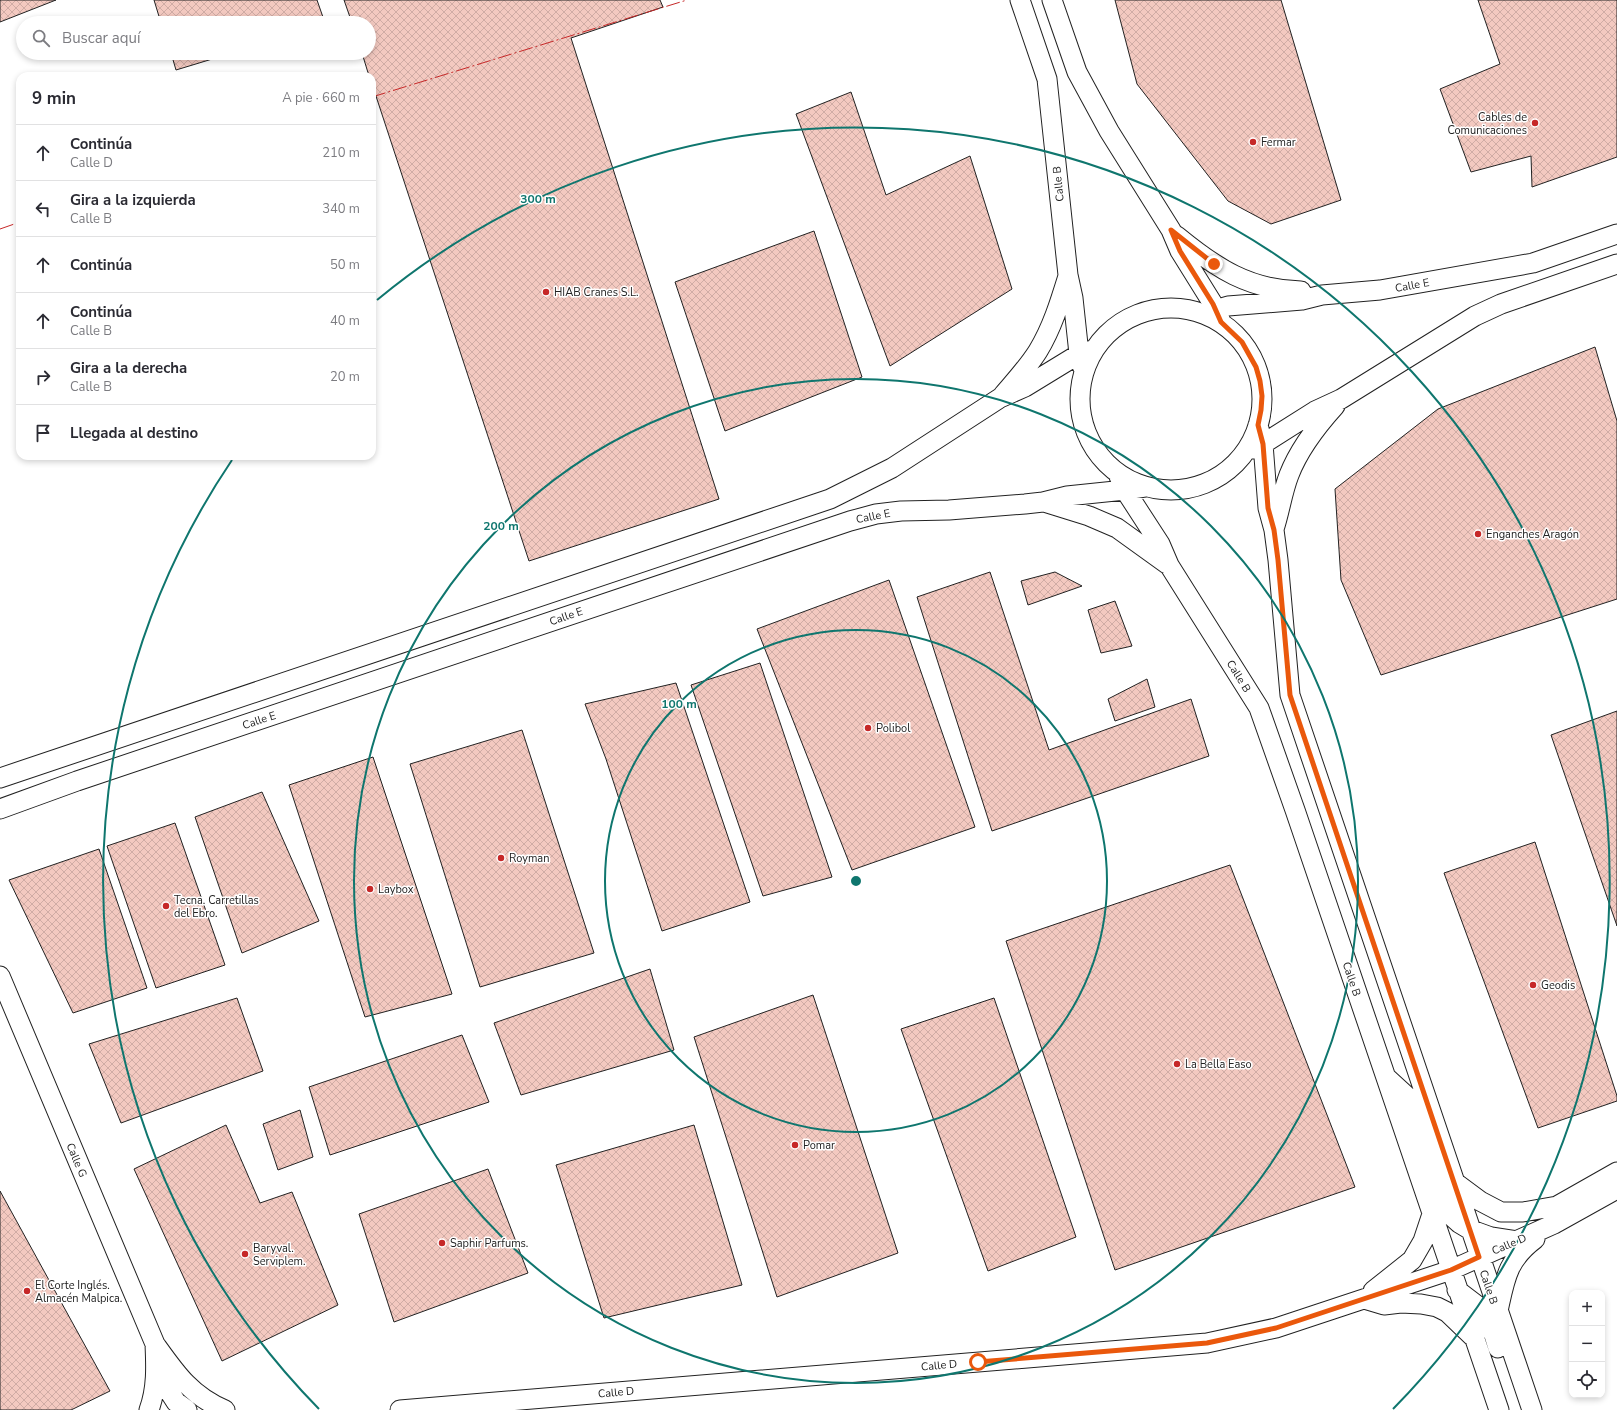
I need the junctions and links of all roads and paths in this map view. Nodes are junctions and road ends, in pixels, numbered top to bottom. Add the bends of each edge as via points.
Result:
1 (1020, 0) edge
2 (1052, 0) edge
3 (1171, 230) junction
4 (1617, 234) edge
5 (1617, 264) edge
6 (1068, 275) junction
7 (1322, 295) junction
8 (1214, 315) junction
9 (1085, 358) junction
10 (1000, 398) junction
11 (1341, 399) junction
12 (1258, 425) junction
13 (1263, 444) junction
14 (1244, 453) junction
15 (1121, 482) junction
16 (1043, 502) junction
17 (1274, 530) junction
18 (1169, 565) junction
19 (0, 778) edge
20 (0, 809) edge
21 (0, 976) edge
22 (1386, 1077) junction
23 (1617, 1172) edge
24 (1453, 1182) junction
25 (1617, 1189) edge
26 (1432, 1214) junction
27 (1556, 1215) junction
28 (1469, 1229) junction
29 (1511, 1240) junction
30 (1479, 1257) junction
31 (1451, 1270) junction
32 (1424, 1278) junction
33 (1458, 1290) junction
34 (1364, 1299) junction
35 (1498, 1311) junction
36 (1474, 1337) junction
37 (163, 1368) junction
38 (179, 1407) edge
39 (149, 1410) edge
40 (225, 1410) edge
41 (400, 1410) edge
42 (1499, 1410) edge
43 (1518, 1410) edge
44 (1532, 1410) edge

1 - 6 street, Calle B via 1047,79
2 - 3 street via 1077,72 1109,132
3 - 7 street via 1214,264 1242,280 1273,289 1306,291
3 - 8 street
4 - 7 street, Calle E via 1533,263 1380,290
5 - 11 street via 1501,304 1475,316
6 - 9 street, Calle B
6 - 10 street via 1047,335 1028,365
7 - 8 street, Calle E via 1302,300 1228,306
8 - 9 street via 1173,307 1142,312 1115,326
8 - 12 street via 1242,342 1256,367 1262,396
9 - 10 street
9 - 15 street via 1079,403 1085,430 1098,454
10 - 19 street via 892,468 830,499
11 - 13 street via 1315,411
11 - 17 street via 1312,432 1296,459 1284,490
12 - 13 street, Calle B
12 - 14 street
13 - 14 street
13 - 17 street, Calle B via 1267,499
14 - 15 street via 1221,475 1192,488 1160,490 1131,481
15 - 16 street, Calle E
15 - 18 street, Calle B via 1160,544
16 - 18 street, Calle B via 1089,516 1117,528
16 - 20 street, Calle E via 948,510 900,511 876,514 836,525
17 - 24 street, Calle B via 1290,695
18 - 22 street, Calle B via 1259,708
21 - 37 street, Calle G
22 - 26 street, Calle B
22 - 28 street via 1411,1100 1449,1214
23 - 27 street, Calle D
24 - 27 street, Calle D via 1501,1212
24 - 28 street, Calle B
25 - 27 street, Calle D
26 - 31 street, Calle B
26 - 34 street via 1423,1240 1412,1260
27 - 29 street, Calle D
27 - 35 street via 1522,1249 1508,1269
28 - 29 street via 1491,1237
28 - 30 street, Calle B
29 - 30 street, Calle D
30 - 31 street, Calle D
30 - 35 street, Calle B
31 - 32 street, Calle D
31 - 33 street, Calle B
32 - 33 street via 1436,1280
32 - 34 street, Calle D
33 - 36 street, Calle B
33 - 43 street via 1478,1306 1494,1336
34 - 36 street via 1384,1305 1421,1304 1437,1308 1447,1312
34 - 41 street, Calle D via 1276,1328 1207,1343
35 - 44 street, Calle B
36 - 42 street, Calle B
37 - 38 street
37 - 39 street, Calle G
37 - 40 street via 179,1377 202,1399

